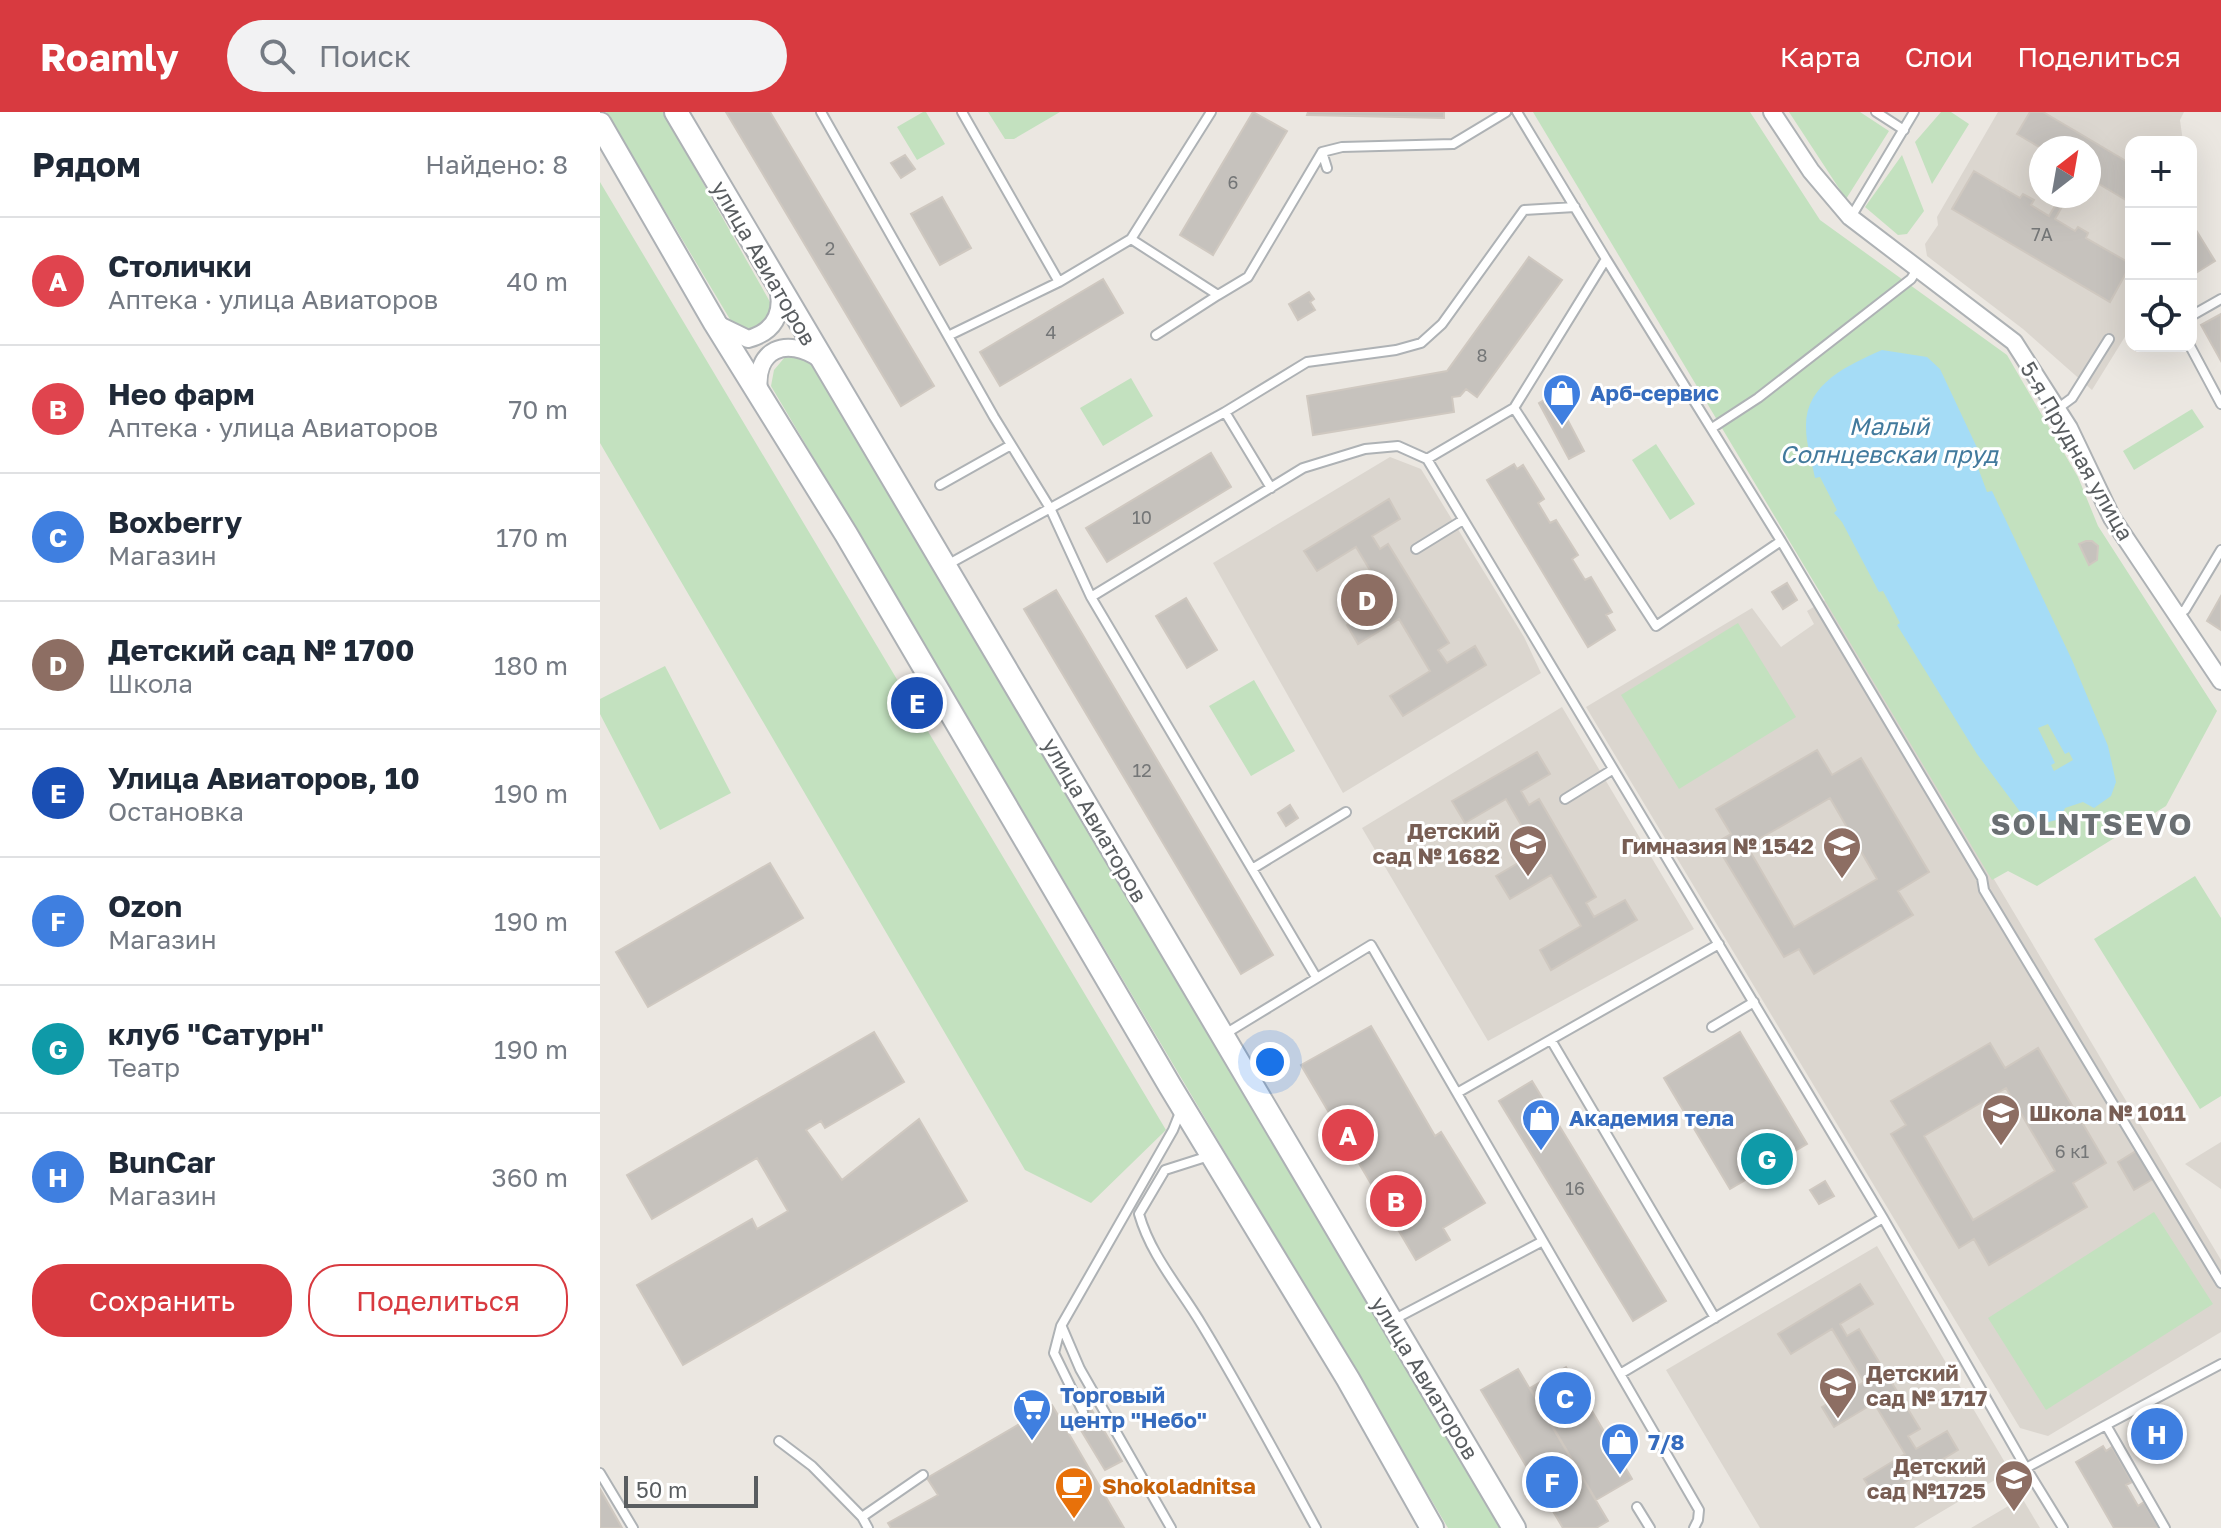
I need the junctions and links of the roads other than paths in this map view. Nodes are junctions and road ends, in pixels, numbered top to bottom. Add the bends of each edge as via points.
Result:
1 (676, 112) edge
2 (821, 112) edge
3 (962, 112) edge
4 (1211, 112) edge
5 (1506, 112) edge
6 (1517, 112) edge
7 (1772, 112) edge
8 (1876, 112) edge
9 (1914, 112) edge
10 (600, 124) edge
11 (1904, 130) junction
12 (1322, 152) junction
13 (1327, 168) dead end
14 (1575, 207) junction
15 (1850, 217) junction
16 (1131, 239) junction
17 (1606, 259) junction
18 (1918, 268) junction
19 (777, 282) junction
20 (1059, 282) junction
21 (1218, 295) junction
22 (2221, 299) edge
23 (2197, 313) edge
24 (715, 323) junction
25 (950, 335) junction
26 (1156, 335) dead end
27 (2109, 339) dead end
28 (2193, 352) edge
29 (821, 360) junction
30 (760, 398) junction
31 (2221, 404) edge
32 (1514, 408) junction
33 (2057, 409) junction
34 (1225, 412) junction
35 (1712, 428) junction
36 (1011, 445) junction
37 (1427, 459) junction
38 (940, 485) dead end
39 (1271, 488) junction
40 (1050, 508) junction
41 (1463, 520) junction
42 (1781, 541) junction
43 (1416, 549) dead end
44 (2221, 550) edge
45 (945, 567) junction
46 (1091, 597) junction
47 (2176, 613) junction
48 (2221, 681) edge
49 (1612, 770) junction
50 (1565, 799) dead end
51 (1346, 812) dead end
52 (1252, 869) junction
53 (1719, 944) junction
54 (1316, 977) junction
55 (1754, 1002) junction
56 (1712, 1027) dead end
57 (1223, 1036) junction
58 (1551, 1040) junction
59 (1457, 1093) junction
60 (1183, 1105) junction
61 (1212, 1155) junction
62 (1883, 1218) junction
63 (1543, 1241) junction
64 (2221, 1283) edge
65 (1715, 1318) junction
66 (1391, 1321) junction
67 (1061, 1326) junction
68 (2221, 1364) edge
69 (1620, 1374) junction
70 (1083, 1412) dead end
71 (2106, 1425) junction
72 (779, 1441) dead end
73 (2026, 1468) junction
74 (600, 1473) edge
75 (923, 1475) dead end
76 (1637, 1507) dead end
77 (862, 1517) junction
78 (633, 1528) edge
79 (868, 1528) edge
80 (1171, 1528) edge
81 (1316, 1528) edge
82 (1432, 1528) edge
83 (1514, 1528) edge
84 (1650, 1528) edge
85 (1694, 1528) edge
86 (2063, 1528) edge
87 (2165, 1528) edge

1 - 19 street, улица Авиаторов
2 - 25 lane
3 - 20 lane
4 - 16 lane
5 - 12 lane via 1453,144
6 - 14 lane
7 - 15 street, 5-я Прудная улица
8 - 11 lane
9 - 11 lane
10 - 24 street
11 - 15 lane
12 - 13 lane
12 - 21 lane via 1248,277
14 - 17 lane
14 - 34 lane via 1524,210 1442,324 1421,343 1307,362
15 - 18 street, 5-я Прудная улица
16 - 20 lane
16 - 21 lane
17 - 32 lane
17 - 35 lane
18 - 33 street, 5-я Прудная улица via 2014,342
18 - 35 lane via 1911,279 1758,398
19 - 24 street via 780,312 765,335 748,339
19 - 29 street, улица Авиаторов
20 - 25 lane
21 - 26 lane
22 - 23 lane
24 - 30 street
25 - 36 lane
27 - 33 lane via 2072,398
28 - 31 lane
29 - 30 street via 795,346 771,354 758,377
29 - 45 street, улица Авиаторов
30 - 60 street
32 - 37 lane
32 - 42 lane via 1656,626
33 - 47 street, 5-я Прудная улица via 2112,518
34 - 39 lane
34 - 40 lane
35 - 42 lane
36 - 38 lane
36 - 40 lane
37 - 39 lane via 1398,446 1365,449 1303,468
37 - 41 lane
39 - 46 lane
40 - 45 lane
40 - 46 lane
41 - 43 lane
41 - 49 lane
42 - 64 lane
44 - 47 lane via 2185,610
45 - 57 street, улица Авиаторов
46 - 52 lane
47 - 48 street, 5-я Прудная улица
49 - 50 lane
49 - 53 lane
51 - 52 lane
52 - 54 lane
53 - 55 lane
53 - 58 lane
54 - 57 lane
54 - 59 lane via 1371,945
55 - 56 lane
55 - 62 lane
57 - 66 street, улица Авиаторов
58 - 59 lane
58 - 65 lane
59 - 63 lane
60 - 61 street
60 - 67 lane
61 - 81 lane via 1165,1170 1139,1214 1145,1234
61 - 82 street
62 - 65 lane
62 - 73 lane
63 - 66 lane
63 - 69 lane
65 - 69 lane
66 - 83 street, улица Авиаторов
67 - 70 lane via 1054,1353
67 - 80 lane
68 - 71 lane
69 - 85 lane via 1699,1510
71 - 73 lane
71 - 87 lane
72 - 77 lane
73 - 86 lane
74 - 78 lane
75 - 77 lane
76 - 84 lane
77 - 79 lane

